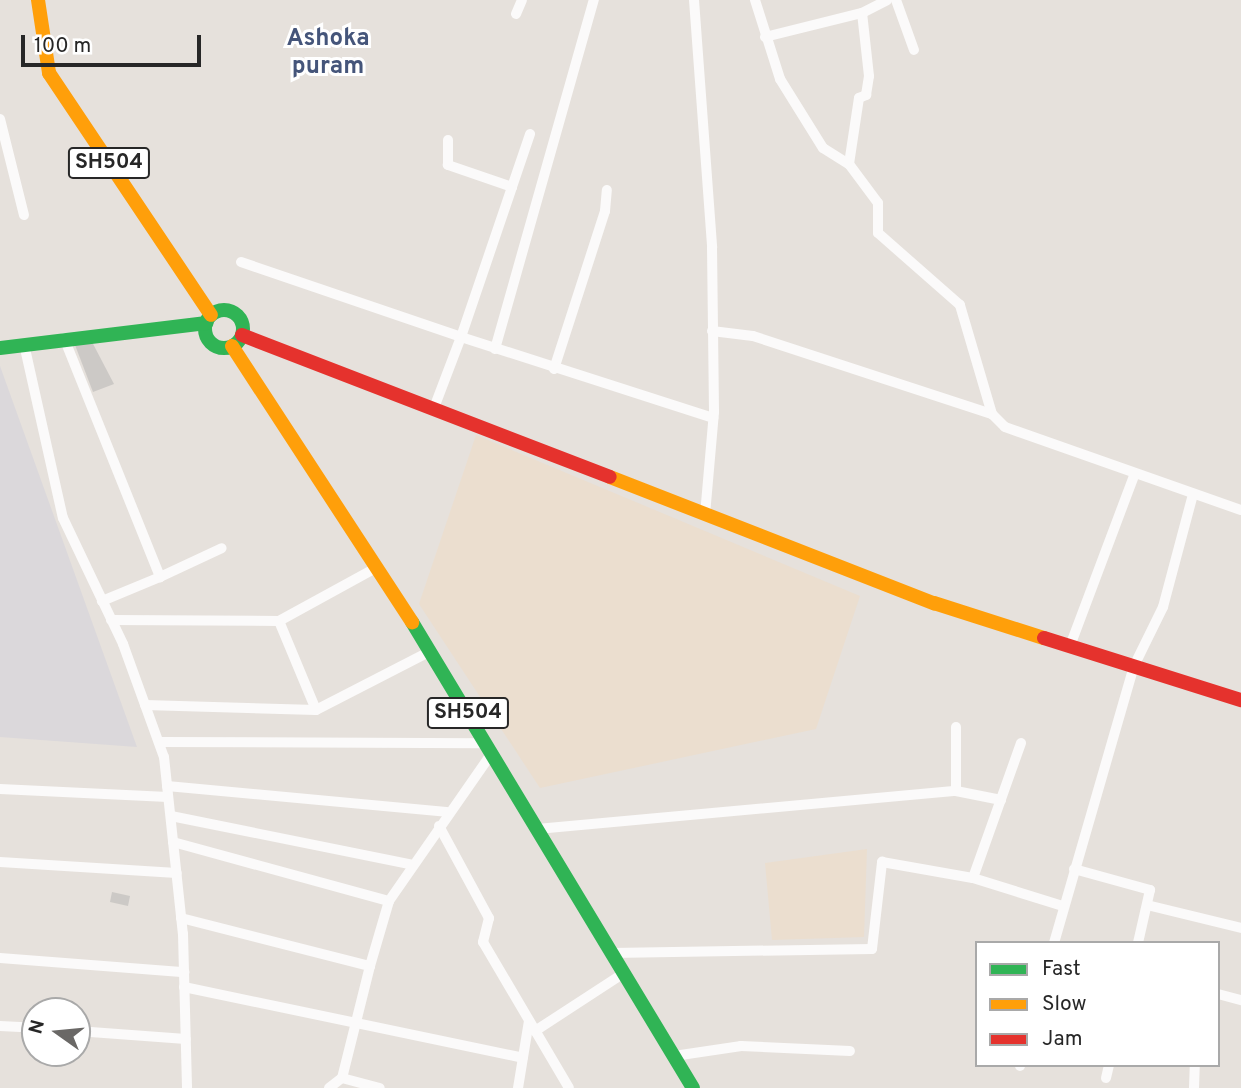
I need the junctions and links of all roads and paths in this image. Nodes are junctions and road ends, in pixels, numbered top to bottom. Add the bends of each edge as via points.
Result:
1 (38, 0) edge
2 (522, 0) edge
3 (594, 0) edge
4 (694, 0) edge
5 (755, 0) edge
6 (887, 0) edge
7 (895, 0) edge
8 (862, 13) junction
9 (516, 14) dead end
10 (765, 37) junction
11 (914, 50) dead end
12 (0, 119) edge
13 (530, 134) dead end
14 (447, 140) dead end
15 (849, 164) junction
16 (512, 187) junction
17 (607, 190) dead end
18 (24, 215) dead end
19 (241, 262) dead end
20 (209, 319) junction
21 (712, 331) junction
22 (242, 335) junction
23 (461, 337) junction
24 (64, 338) junction
25 (24, 344) junction
26 (232, 346) junction
27 (0, 348) edge
28 (495, 349) junction
29 (554, 369) junction
30 (434, 408) junction
31 (992, 414) junction
32 (713, 418) junction
33 (1134, 476) junction
34 (1193, 494) junction
35 (1241, 510) edge
36 (705, 514) junction
37 (222, 548) dead end
38 (376, 568) junction
39 (160, 577) junction
40 (102, 601) junction
41 (111, 620) junction
42 (279, 621) junction
43 (1070, 646) junction
44 (430, 651) junction
45 (1133, 666) junction
46 (1241, 700) edge
47 (145, 705) junction
48 (316, 710) junction
49 (956, 727) dead end
50 (159, 742) junction
51 (1021, 743) dead end
52 (489, 748) junction
53 (0, 789) edge
54 (956, 791) junction
55 (168, 792) junction
56 (1001, 800) junction
57 (449, 812) junction
58 (171, 816) junction
59 (439, 826) junction
60 (537, 829) junction
61 (173, 842) junction
62 (0, 862) edge
63 (413, 865) junction
64 (1074, 869) junction
65 (177, 873) junction
66 (973, 878) junction
67 (389, 901) junction
68 (1147, 905) junction
69 (1063, 906) junction
70 (181, 918) junction
71 (1241, 928) edge
72 (1054, 941) edge
73 (1138, 941) edge
74 (612, 953) junction
75 (0, 958) edge
76 (370, 967) junction
77 (184, 972) junction
78 (624, 973) junction
79 (184, 987) junction
80 (1220, 995) edge
81 (1241, 1000) edge
82 (529, 1020) junction
83 (0, 1026) edge
84 (355, 1026) junction
85 (21, 1027) edge
86 (535, 1031) junction
87 (91, 1032) edge
88 (186, 1039) junction
89 (850, 1051) dead end
90 (674, 1056) junction
91 (523, 1058) junction
92 (1109, 1067) edge
93 (1195, 1067) edge
94 (342, 1078) junction
95 (1106, 1079) dead end
96 (187, 1088) edge
97 (329, 1088) edge
98 (380, 1088) edge
99 (518, 1088) edge
100 (569, 1088) edge
101 (692, 1088) edge
102 (1194, 1088) edge

1 - 20 main road, SH504 via 49,73
2 - 9 street
3 - 28 street
4 - 21 street via 712,247
5 - 10 street
6 - 8 street
7 - 11 street
8 - 10 street
8 - 15 street via 869,76 866,95 859,98
10 - 15 street via 780,79 807,126 824,148
12 - 18 street
13 - 16 street
14 - 16 street via 448,165
15 - 31 street via 878,203 878,233 960,305
16 - 23 street
17 - 29 street via 605,211
19 - 23 street
20 - 22 main road via 232,311 243,324
20 - 24 main road
20 - 26 main road, SH504 via 212,343
21 - 31 street via 753,336
21 - 32 street
22 - 26 main road
22 - 30 main road
23 - 28 street
23 - 30 street
24 - 25 main road
24 - 39 street
25 - 27 main road
25 - 40 street via 63,519
26 - 38 main road, SH504
28 - 29 street
29 - 32 street
30 - 36 main road
31 - 33 street via 1005,427
32 - 36 street
33 - 34 street
33 - 43 street
34 - 35 street
34 - 45 street via 1163,607
36 - 43 main road via 934,603
37 - 39 street
38 - 42 street
38 - 44 main road, SH504
39 - 40 street
40 - 41 street
41 - 42 street
41 - 47 street
42 - 48 street
43 - 45 main road
44 - 48 street
44 - 52 main road, SH504
45 - 46 main road
45 - 64 street
47 - 48 street
47 - 50 street
49 - 54 street
50 - 52 street
50 - 55 street
51 - 56 street
52 - 57 street
52 - 60 main road, SH504
53 - 55 street
54 - 56 street
54 - 60 street
55 - 57 street
55 - 58 street
56 - 66 street
57 - 59 street
58 - 61 street
58 - 63 street
59 - 63 street
59 - 82 street via 489,918 483,942
60 - 74 main road, SH504
61 - 65 street
61 - 67 street
62 - 65 street
63 - 67 street
64 - 68 street via 1150,890
64 - 69 street
65 - 70 street
66 - 69 street
66 - 74 street via 882,862 872,949
67 - 76 street
68 - 71 street
68 - 73 street
69 - 72 street
70 - 76 street
70 - 77 street
74 - 78 main road, SH504
75 - 77 street
76 - 84 street
77 - 79 street
78 - 86 street
78 - 90 main road, SH504
79 - 84 street
79 - 88 street
80 - 81 street
82 - 86 street
82 - 91 street
83 - 85 street
84 - 91 street
84 - 94 street
86 - 100 street
87 - 88 street
88 - 96 street
89 - 90 street via 741,1046
90 - 101 main road, SH504
91 - 99 street
92 - 95 street
93 - 102 street
94 - 97 street
94 - 98 street

